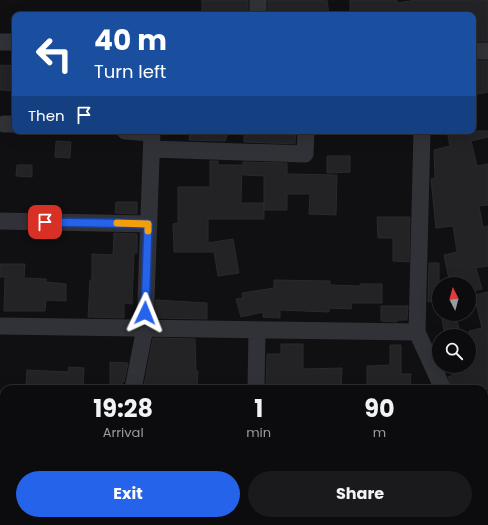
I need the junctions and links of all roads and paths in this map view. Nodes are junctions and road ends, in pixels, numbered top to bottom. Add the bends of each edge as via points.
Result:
1 (258, 0) edge
2 (258, 12) edge
3 (0, 42) edge
4 (12, 42) edge
5 (476, 51) edge
6 (488, 51) edge
7 (137, 134) edge
8 (306, 134) edge
9 (422, 134) edge
10 (152, 138) edge
11 (0, 221) edge
12 (148, 224) junction
13 (0, 326) edge
14 (145, 328) junction
15 (257, 330) junction
16 (417, 332) junction
17 (134, 385) edge
18 (256, 385) edge
19 (441, 385) edge

1 - 2 street
3 - 4 street
5 - 6 street
7 - 10 street
8 - 10 street via 305,154
9 - 16 street
10 - 12 street
11 - 12 street
12 - 14 street
13 - 14 street
14 - 15 street
14 - 17 street
15 - 16 street
15 - 18 street
16 - 19 street

